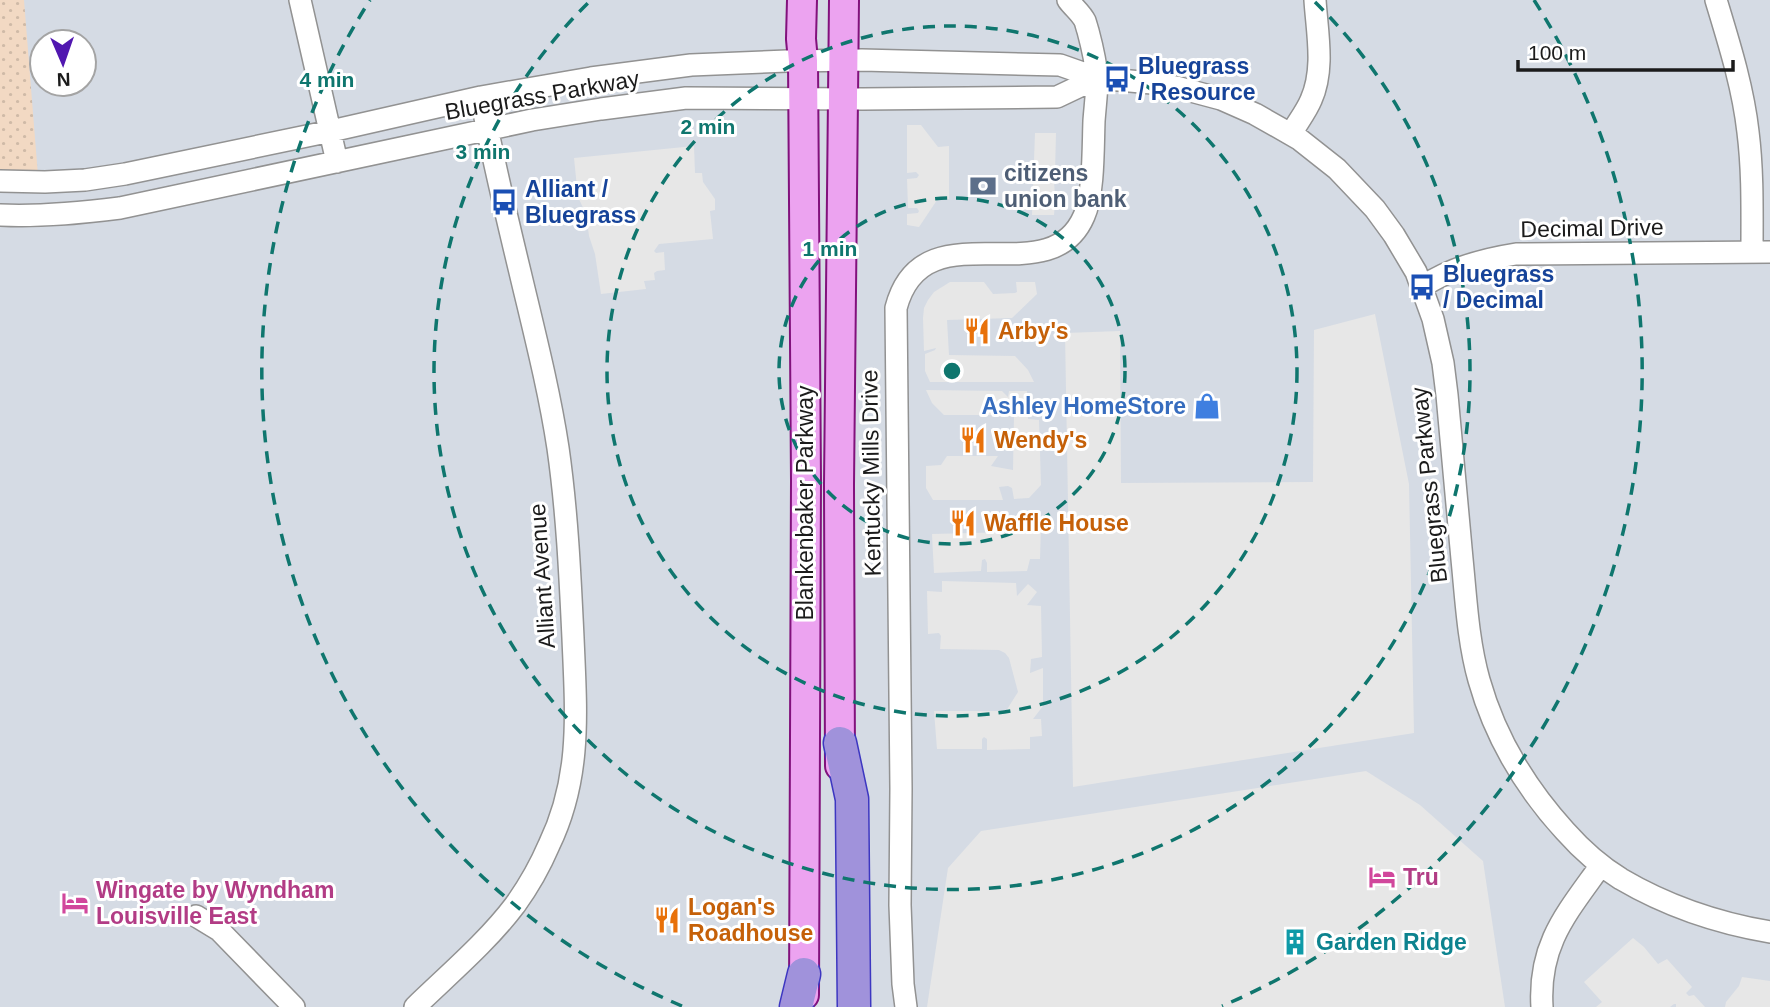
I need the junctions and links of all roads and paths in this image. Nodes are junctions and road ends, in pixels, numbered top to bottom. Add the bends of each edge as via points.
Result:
1 (300, 0) edge
2 (802, 0) edge
3 (844, 0) edge
4 (1068, 0) edge
5 (1315, 0) edge
6 (1716, 0) edge
7 (844, 60) junction
8 (803, 61) junction
9 (1097, 78) junction
10 (481, 97) junction
11 (802, 99) junction
12 (844, 99) junction
13 (487, 129) junction
14 (331, 131) junction
15 (1291, 134) junction
16 (337, 162) junction
17 (0, 181) edge
18 (0, 215) edge
19 (1761, 252) edge
20 (1422, 287) junction
21 (840, 743) junction
22 (1601, 865) junction
23 (196, 916) dead end
24 (1770, 932) edge
25 (804, 975) junction
26 (294, 1007) edge
27 (415, 1007) edge
28 (796, 1007) edge
29 (804, 1007) edge
30 (840, 1007) edge
31 (854, 1007) edge
32 (906, 1007) edge
33 (1542, 1007) edge

1 - 14 street
2 - 8 main road, Blankenbaker Parkway
3 - 7 main road, Blankenbaker Parkway
4 - 9 street, Kentucky Mills Drive via 1085,21
5 - 15 street via 1317,80
6 - 19 street via 1748,131
7 - 8 street, Bluegrass Parkway
7 - 9 street, Bluegrass Parkway via 1060,65
7 - 12 main road, Blankenbaker Parkway
8 - 10 street, Bluegrass Parkway via 691,65
8 - 11 main road, Blankenbaker Parkway
9 - 12 street, Bluegrass Parkway via 1057,97
9 - 15 street, Bluegrass Parkway via 1152,83 1221,99
9 - 32 street, Kentucky Mills Drive via 1090,197 1073,234 1052,248 1029,253 937,259 905,285 896,308 900,905
10 - 13 street, Alliant Avenue
10 - 14 street, Bluegrass Parkway
11 - 12 street, Bluegrass Parkway
11 - 13 street, Bluegrass Parkway via 686,99
11 - 25 main road, Blankenbaker Parkway
12 - 21 main road, Blankenbaker Parkway
13 - 16 street, Bluegrass Parkway
13 - 27 street, Alliant Avenue via 558,449 570,563 575,749 562,813 535,873 495,929
14 - 16 street
14 - 17 street, Bluegrass Parkway via 125,174 85,180
15 - 20 street, Bluegrass Parkway via 1337,169 1375,209
16 - 18 street, Bluegrass Parkway via 120,208 27,217
19 - 20 street, Decimal Drive via 1516,254 1445,273
20 - 22 street, Bluegrass Parkway via 1443,363 1469,629 1479,678 1499,734 1528,785
21 - 30 main road, Blankenbaker Parkway
21 - 31 highway via 852,799
22 - 24 street, Bluegrass Parkway via 1684,910
22 - 33 street via 1550,945 1542,977
23 - 26 street via 219,930
25 - 28 highway
25 - 29 main road, Blankenbaker Parkway

